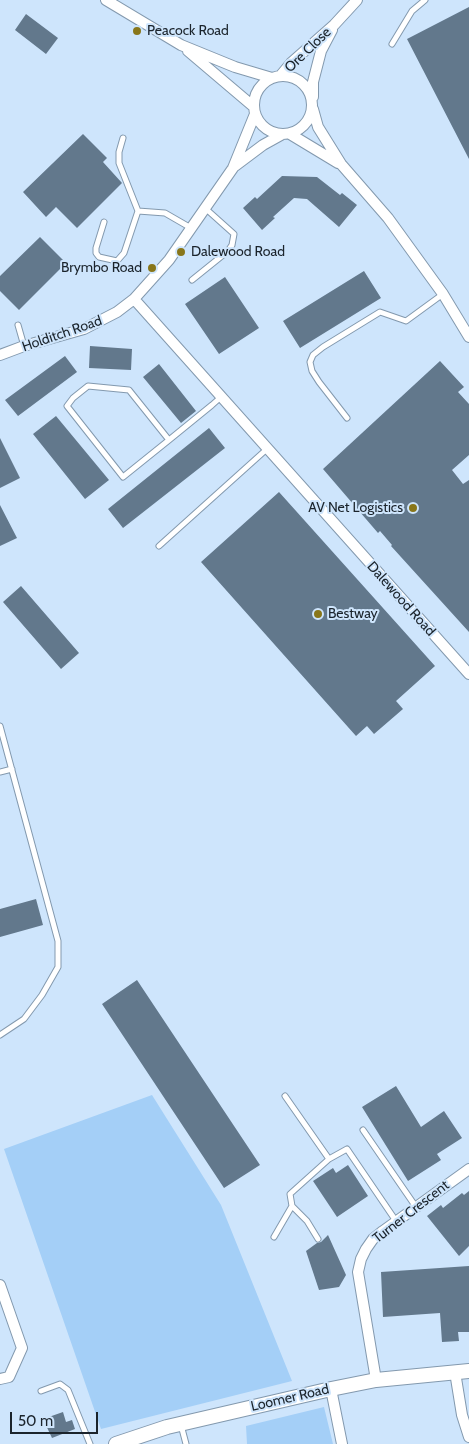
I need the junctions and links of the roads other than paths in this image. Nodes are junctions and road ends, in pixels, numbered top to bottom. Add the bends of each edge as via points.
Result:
1 (106, 0) edge
2 (357, 0) edge
3 (425, 0) edge
4 (334, 24) junction
5 (392, 44) dead end
6 (182, 45) junction
7 (277, 76) junction
8 (313, 105) junction
9 (255, 111) junction
10 (285, 134) junction
11 (123, 138) dead end
12 (341, 164) junction
13 (233, 168) junction
14 (206, 208) junction
15 (138, 211) junction
16 (104, 222) dead end
17 (192, 228) junction
18 (192, 280) dead end
19 (443, 294) junction
20 (134, 299) junction
21 (18, 325) dead end
22 (469, 337) edge
23 (24, 346) junction
24 (0, 355) edge
25 (221, 396) junction
26 (346, 418) dead end
27 (169, 440) junction
28 (268, 448) junction
29 (159, 546) dead end
30 (469, 674) edge
31 (0, 726) edge
32 (12, 769) junction
33 (0, 772) edge
34 (0, 1035) edge
35 (285, 1096) dead end
36 (363, 1130) dead end
37 (329, 1160) junction
38 (469, 1169) edge
39 (292, 1206) junction
40 (416, 1207) junction
41 (396, 1221) junction
42 (274, 1237) dead end
43 (318, 1239) dead end
44 (0, 1285) edge
45 (462, 1372) edge
46 (0, 1380) edge
47 (376, 1380) junction
48 (331, 1389) junction
49 (41, 1391) dead end
50 (180, 1424) junction
51 (469, 1437) edge
52 (90, 1444) edge
53 (116, 1444) edge
54 (186, 1444) edge
55 (342, 1444) edge

1 - 6 street
2 - 4 street, Ore Close
3 - 5 lane via 412,11
4 - 7 street, Ore Close
4 - 8 street, Ore Close via 321,51 313,82
6 - 7 street via 235,66
6 - 9 street
7 - 8 street via 295,78 303,83 310,92
7 - 9 street via 259,88
8 - 10 street via 306,124 298,131
8 - 12 street via 318,127
9 - 10 street via 259,122 267,129
9 - 13 street, Holditch Road
10 - 12 street
10 - 13 street, Holditch Road via 256,149
11 - 15 lane via 119,163
12 - 19 street via 388,218
13 - 14 street, Holditch Road
14 - 17 street, Holditch Road
14 - 18 lane via 234,234 232,245
15 - 16 lane via 124,253 117,260 99,257 96,253
15 - 17 lane via 165,213
17 - 20 street, Holditch Road
19 - 22 street
19 - 26 lane via 406,321 380,312 313,356 310,362 312,371
20 - 23 street, Holditch Road via 84,329
20 - 25 street, Dalewood Road
21 - 23 lane
23 - 24 street, Holditch Road
25 - 27 lane
25 - 28 street, Dalewood Road
27 - 27 lane via 123,477 67,406 88,386 129,390
28 - 29 lane
28 - 30 street, Dalewood Road
31 - 32 lane
32 - 33 lane
32 - 34 lane via 58,941 58,966 24,1019
35 - 37 lane
36 - 40 lane
37 - 39 lane via 290,1194
37 - 41 lane via 347,1149
38 - 40 street, Turner Crescent
39 - 42 lane
39 - 43 lane
40 - 41 street, Turner Crescent
41 - 47 street, Turner Crescent via 373,1239 358,1272
44 - 46 street via 22,1348 9,1377
45 - 47 street, Loomer Road
45 - 51 street via 462,1415
47 - 48 street, Loomer Road
48 - 50 street, Loomer Road
48 - 55 street
49 - 52 lane via 60,1384 68,1390
50 - 53 street, Loomer Road
50 - 54 lane

